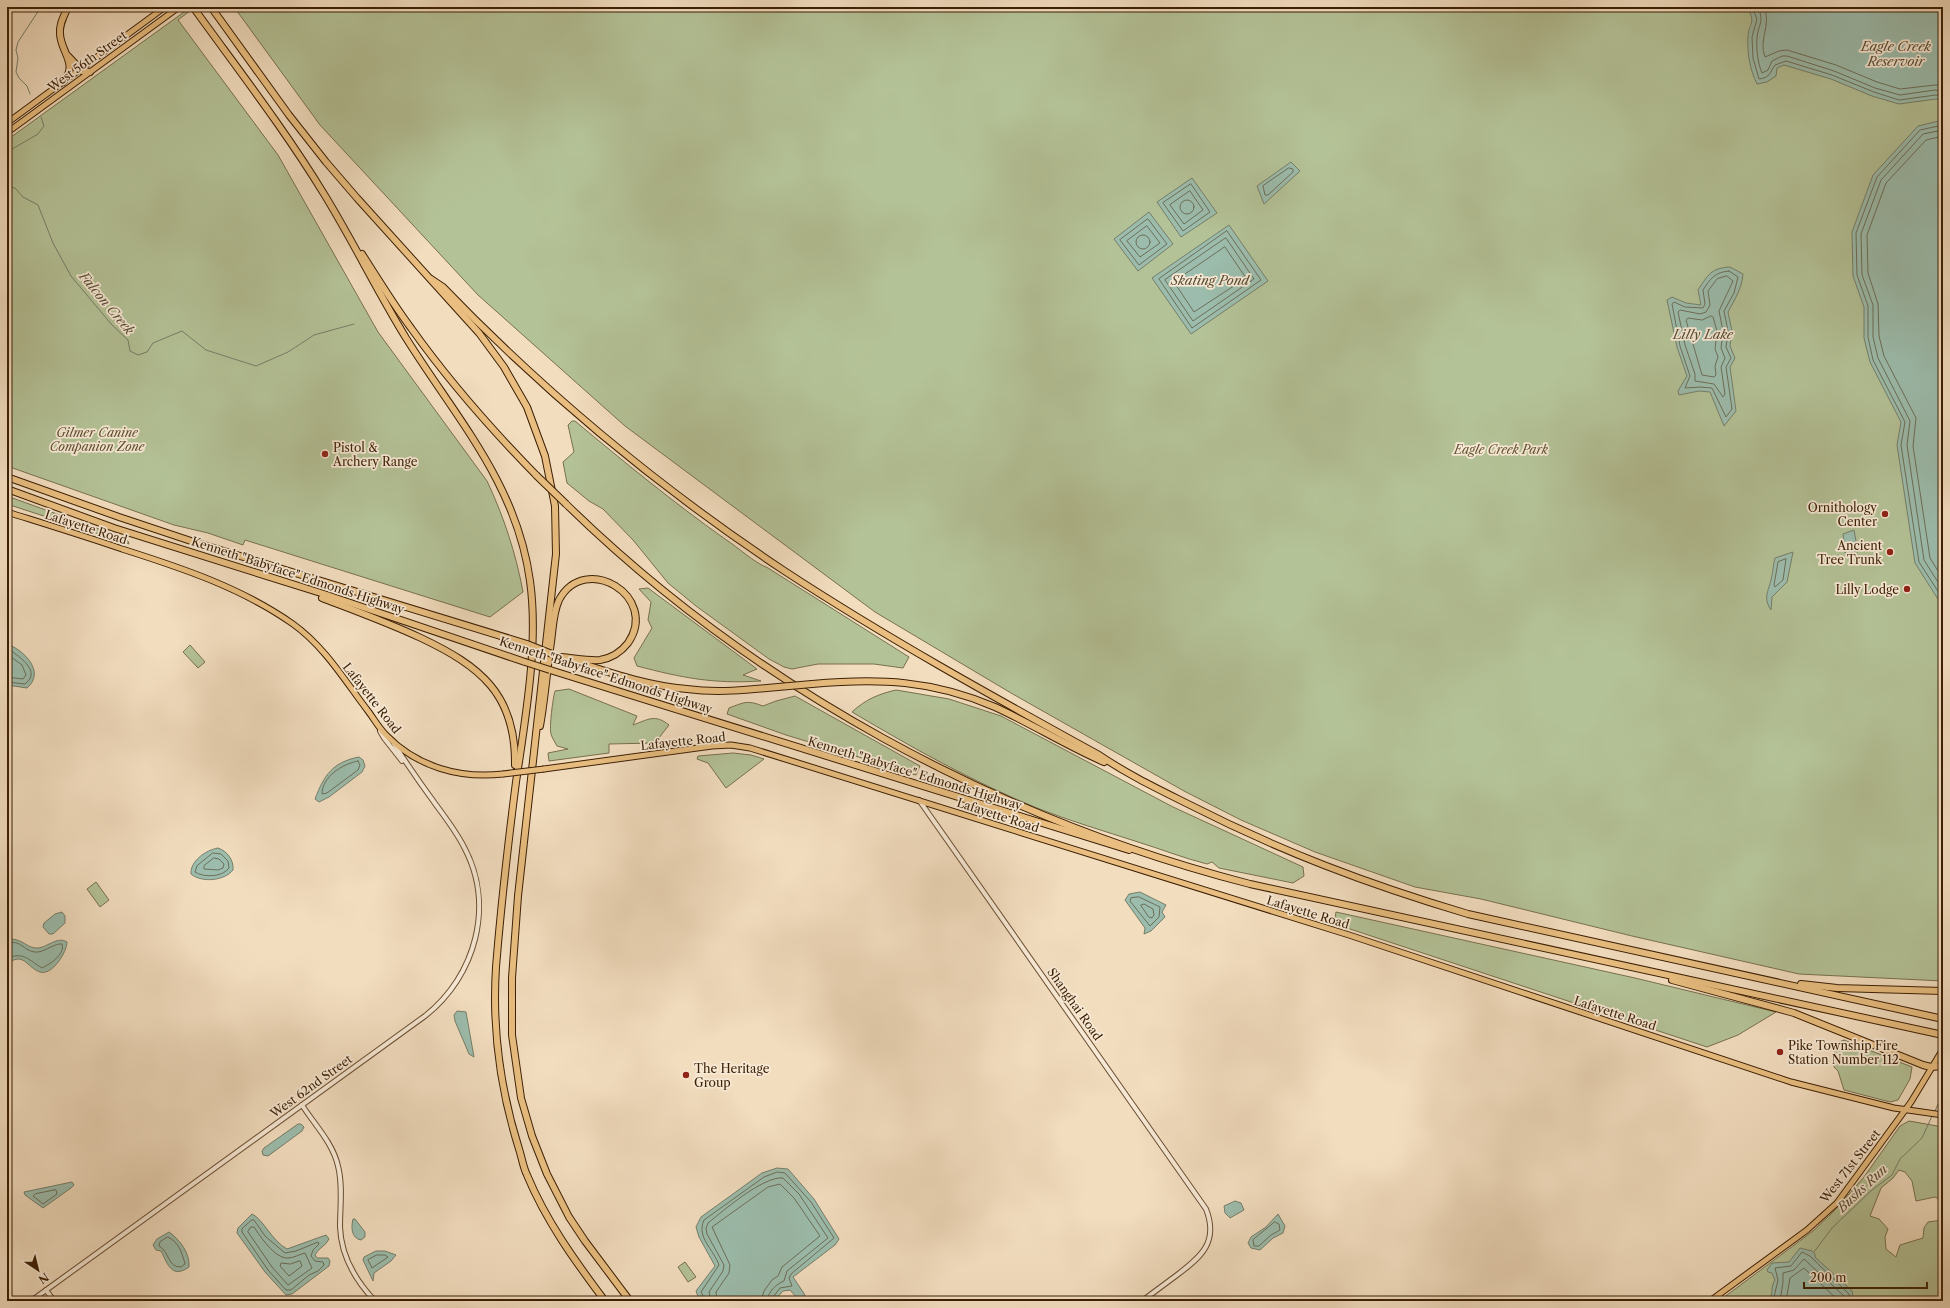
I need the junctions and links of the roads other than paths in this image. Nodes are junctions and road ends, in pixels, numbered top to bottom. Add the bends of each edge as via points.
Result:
1 (68, 7) edge
2 (165, 7) edge
3 (193, 7) edge
4 (211, 7) edge
5 (177, 8) edge
6 (65, 52) junction
7 (80, 70) junction
8 (90, 72) junction
9 (63, 82) junction
10 (7, 123) edge
11 (7, 130) edge
12 (335, 212) junction
13 (431, 279) junction
14 (7, 477) edge
15 (7, 489) edge
16 (7, 512) edge
17 (295, 586) junction
18 (561, 656) junction
19 (375, 721) junction
20 (386, 736) junction
21 (532, 764) junction
22 (1120, 769) junction
23 (414, 775) junction
24 (515, 792) junction
25 (919, 800) junction
26 (1201, 871) junction
27 (1648, 971) junction
28 (1756, 977) junction
29 (1943, 991) edge
30 (1943, 1019) edge
31 (1941, 1034) edge
32 (1943, 1049) edge
33 (1943, 1066) edge
34 (1931, 1067) junction
35 (302, 1105) junction
36 (1905, 1110) junction
37 (1942, 1115) edge
38 (46, 1290) junction
39 (31, 1301) edge
40 (54, 1301) edge
41 (375, 1301) edge
42 (605, 1301) edge
43 (630, 1301) edge
44 (1142, 1301) edge
45 (1710, 1301) edge

1 - 6 highway via 60,30
2 - 7 main road, West 56th Street
3 - 12 highway via 284,134
4 - 13 highway via 326,162
5 - 8 main road, West 56th Street
6 - 7 highway
6 - 9 highway via 70,70
7 - 8 highway
7 - 9 main road, West 56th Street
8 - 11 main road, West 56th Street via 12,129
9 - 10 main road, West 56th Street
12 - 24 highway via 405,336 490,465 507,497 522,538 530,582 533,626
12 - 26 highway, bridge via 422,343 478,413 566,504 626,559 696,616 775,673 849,719 920,758 1019,804 1085,831
13 - 21 highway via 483,338 512,380 535,428 550,478 555,515 555,558
13 - 22 highway via 443,287 517,359 591,425 733,535 859,618
14 - 18 highway, Kenneth "Babyface" Edmonds Highway, bridge via 191,541
15 - 17 highway, Kenneth "Babyface" Edmonds Highway via 114,528
16 - 19 main road, Lafayette Road via 157,560 254,599 295,625 321,649
17 - 24 highway via 408,632 457,657 480,673 497,695 510,722 515,746
17 - 26 highway, Kenneth "Babyface" Edmonds Highway, bridge via 550,670 1070,833
18 - 21 highway via 602,660 625,647 634,630 635,618 631,602 621,589 606,580 587,580 571,587 559,601 554,616 541,722
18 - 22 highway, Kenneth "Babyface" Edmonds Highway, bridge via 642,681 679,688 722,691 864,680 921,684 957,693 996,708
19 - 20 main road, Lafayette Road
19 - 23 street via 384,738
20 - 23 street
20 - 25 main road, Lafayette Road, bridge via 413,756 444,770 469,775 503,774 712,746 731,746 756,750
21 - 43 highway via 512,978 512,1035 519,1086 534,1142 557,1195 585,1241
22 - 28 highway via 1268,844 1395,892 1481,917
23 - 35 street, West 62nd Street via 469,856 475,872 479,899 476,937 463,971 450,991 432,1010
24 - 42 highway via 494,990 500,1078 511,1124 533,1189 565,1247
25 - 36 main road, Lafayette Road via 1349,935 1791,1082
25 - 44 street, Shanghai Road via 1206,1209 1210,1221 1209,1240 1199,1258
26 - 27 highway
27 - 31 highway
27 - 34 highway via 1794,1013
28 - 29 highway via 1816,987
28 - 30 highway
32 - 34 main road, West 71st Street
33 - 34 highway
34 - 36 main road, West 71st Street
35 - 38 street, West 62nd Street
35 - 41 street via 337,1163 344,1247 355,1274
36 - 37 main road, Lafayette Road
36 - 45 main road, West 71st Street via 1833,1207 1807,1230
38 - 39 street, West 62nd Street
38 - 40 street

